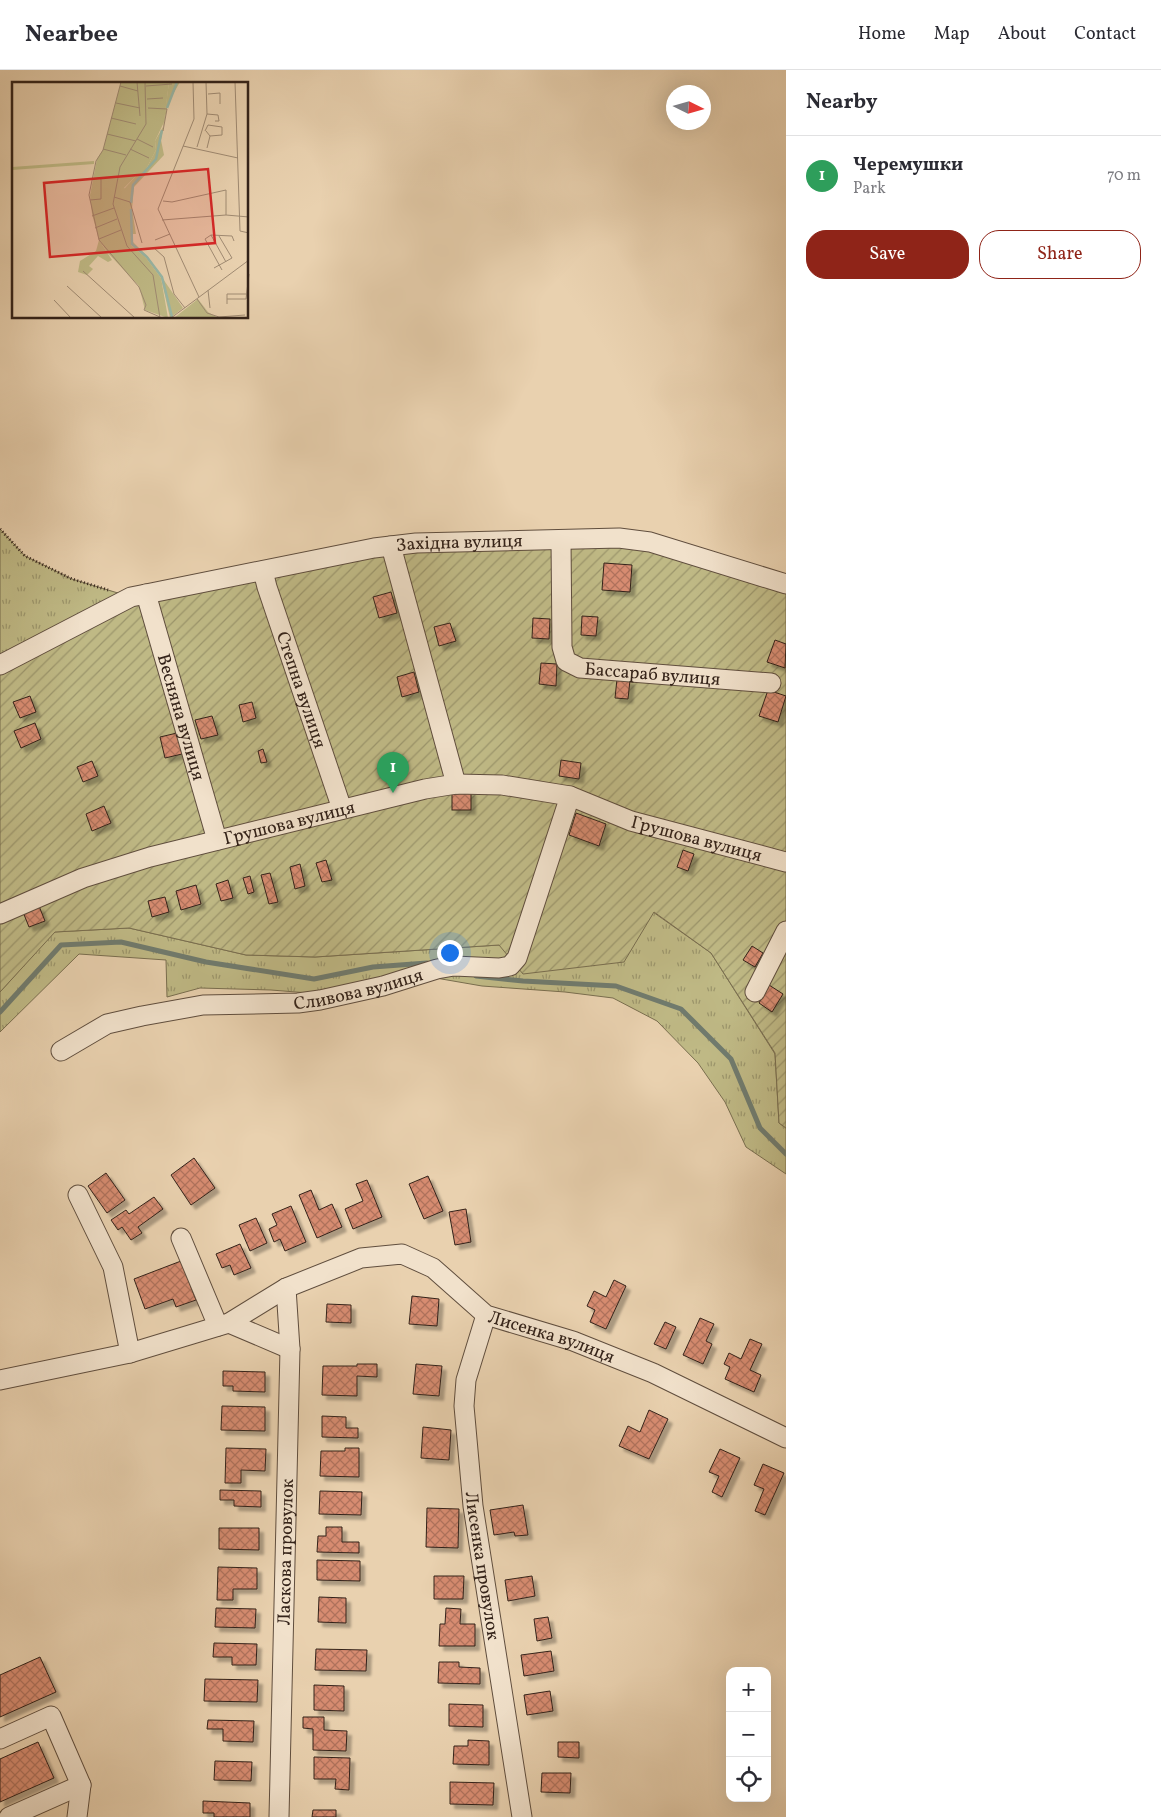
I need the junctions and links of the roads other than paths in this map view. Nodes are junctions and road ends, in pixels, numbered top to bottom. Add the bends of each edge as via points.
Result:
1 (561, 540) junction
2 (391, 546) junction
3 (263, 571) junction
4 (786, 584) edge
5 (138, 596) junction
6 (0, 665) edge
7 (771, 683) dead end
8 (456, 784) junction
9 (570, 796) junction
10 (342, 810) junction
11 (217, 840) junction
12 (786, 862) edge
13 (0, 914) edge
14 (786, 931) edge
15 (755, 992) dead end
16 (61, 1051) dead end
17 (78, 1195) dead end
18 (181, 1238) dead end
19 (286, 1288) junction
20 (486, 1315) junction
21 (224, 1325) junction
22 (290, 1348) junction
23 (130, 1353) junction
24 (0, 1380) edge
25 (786, 1438) edge
26 (0, 1739) edge
27 (81, 1785) junction
28 (9, 1817) edge
29 (77, 1817) edge
30 (279, 1817) edge
31 (522, 1817) edge

1 - 2 street, Західна вулиця via 416,542
1 - 4 street, Західна вулиця via 620,538 650,542
1 - 7 street, Бассараб вулиця via 562,647 566,661 580,668
2 - 3 street, Західна вулиця
2 - 8 street
3 - 5 street, Західна вулиця
3 - 10 street, Степна вулиця
5 - 6 street, Західна вулиця
5 - 11 street, Весняна вулиця
8 - 9 street, Грушова вулиця via 502,785
8 - 10 street, Грушова вулиця
9 - 12 street, Грушова вулиця via 631,821
9 - 16 street, Сливова вулиця via 518,958 510,966 454,966 382,986 298,1003 203,1005 142,1016 107,1024
10 - 11 street, Грушова вулиця
11 - 13 street, Грушова вулиця via 83,878
14 - 15 street
17 - 23 street via 113,1267
18 - 21 street
19 - 20 street, Лисенка вулиця via 361,1258 402,1254 433,1268
19 - 21 street, Лисенка вулиця
19 - 22 street, Ласкова провулок
20 - 25 street, Лисенка вулиця via 582,1344 653,1373
20 - 31 street, Лисенка провулок via 466,1380 464,1406 474,1506
21 - 22 street
21 - 23 street, Лисенка вулиця
22 - 30 street, Ласкова провулок
23 - 24 street, Лисенка вулиця
26 - 27 street via 51,1716
27 - 28 street
27 - 29 street

